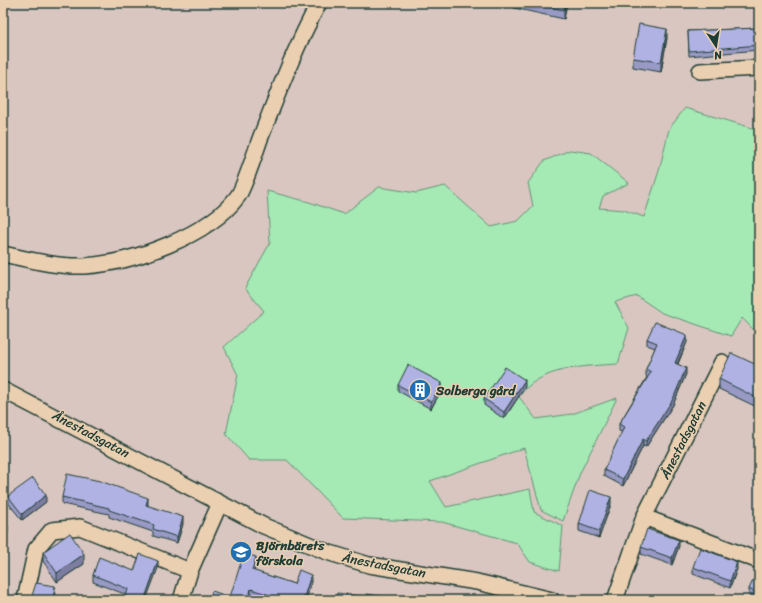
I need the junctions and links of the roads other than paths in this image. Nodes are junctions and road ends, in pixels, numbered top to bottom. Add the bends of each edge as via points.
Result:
1 (319, 3) edge
2 (759, 68) edge
3 (700, 71) dead end
4 (3, 254) edge
5 (722, 362) dead end
6 (3, 390) edge
7 (220, 503) junction
8 (644, 518) junction
9 (759, 561) edge
10 (190, 571) junction
11 (532, 598) edge
12 (25, 600) edge
13 (181, 600) edge
14 (552, 600) edge
15 (614, 600) edge

1 - 4 street via 288,68 238,195 215,218 163,247 113,262 83,266 56,265
2 - 3 street
5 - 8 street, Ånestadsgatan
6 - 7 street, Ånestadsgatan
7 - 10 street
7 - 11 street, Ånestadsgatan via 298,541 343,559 477,582
8 - 9 street
8 - 15 street, Ånestadsgatan
10 - 12 street via 80,528 52,530 36,548
10 - 13 street
11 - 14 street, Ånestadsgatan

